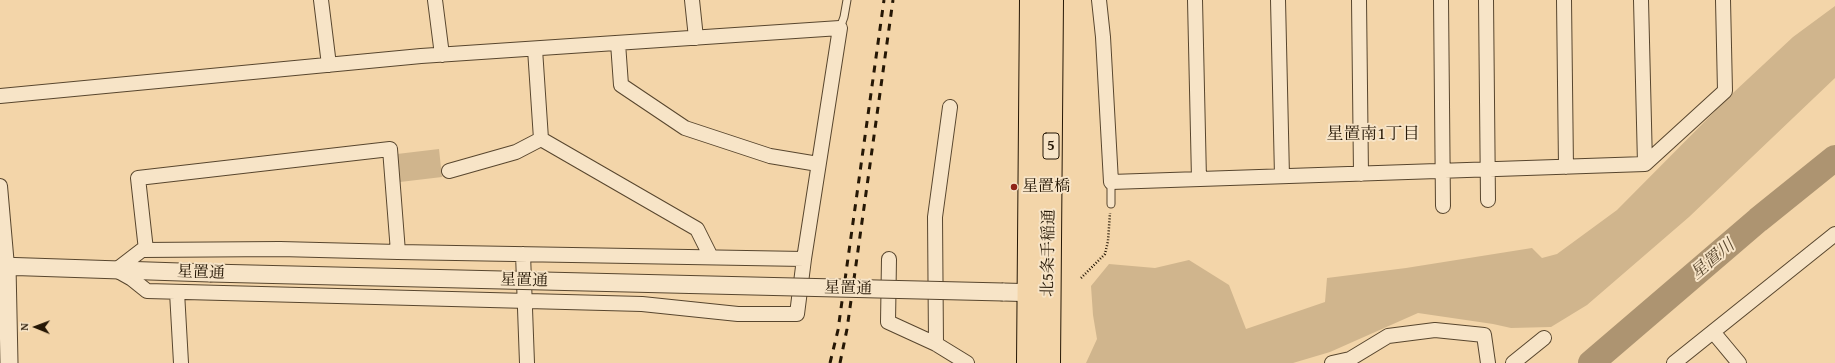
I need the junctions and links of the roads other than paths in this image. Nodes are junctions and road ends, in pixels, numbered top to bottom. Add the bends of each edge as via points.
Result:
1 (321, 0) edge
2 (435, 0) edge
3 (692, 0) edge
4 (847, 0) edge
5 (1031, 0) edge
6 (1052, 0) edge
7 (1099, 0) edge
8 (1195, 0) edge
9 (1278, 0) edge
10 (1359, 0) edge
11 (1441, 0) edge
12 (1486, 0) edge
13 (1564, 0) edge
14 (1641, 0) edge
15 (1723, 0) edge
16 (840, 28) junction
17 (696, 38) junction
18 (618, 43) junction
19 (535, 48) junction
20 (442, 55) junction
21 (329, 65) junction
22 (0, 96) edge
23 (950, 107) dead end
24 (541, 140) junction
25 (818, 164) junction
26 (1645, 164) junction
27 (1566, 167) junction
28 (1488, 169) junction
29 (449, 171) dead end
30 (1442, 171) junction
31 (1361, 174) junction
32 (1282, 176) junction
33 (1199, 179) junction
34 (1110, 182) junction
35 (0, 186) edge
36 (1488, 200) dead end
37 (1111, 204) road end
38 (1443, 206) dead end
39 (1835, 234) edge
40 (146, 250) junction
41 (398, 252) junction
42 (523, 254) junction
43 (711, 257) junction
44 (804, 259) junction
45 (889, 259) dead end
46 (4, 266) edge
47 (116, 270) junction
48 (177, 292) junction
49 (1028, 293) junction
50 (1049, 293) junction
51 (525, 301) junction
52 (1714, 332) junction
53 (1544, 338) dead end
54 (936, 344) junction
55 (6, 362) edge
56 (181, 363) edge
57 (527, 363) edge
58 (968, 363) edge
59 (1028, 363) edge
60 (1049, 363) edge
61 (1332, 363) edge
62 (1488, 363) edge
63 (1513, 363) edge
64 (1674, 363) edge
65 (1739, 363) edge

1 - 21 street
2 - 20 street
3 - 17 street
4 - 16 lane
5 - 49 highway, 北5条手稲通 / 5
6 - 50 highway, 北5条手稲通 / 5
7 - 34 street
8 - 33 street
9 - 32 street
10 - 31 street
11 - 30 street
12 - 28 street
13 - 27 street
14 - 26 street
15 - 26 street via 1725,91
16 - 17 street
16 - 25 street
17 - 18 street
18 - 19 street
18 - 25 street via 621,86 685,128 770,156
19 - 20 street
19 - 24 street
20 - 21 street
21 - 22 street
23 - 54 street via 935,217
24 - 29 street via 516,152
24 - 43 street via 697,229
25 - 44 street
26 - 27 street
27 - 28 street
28 - 30 street
28 - 36 street
30 - 31 street
30 - 38 street
31 - 32 street
32 - 33 street
33 - 34 street
34 - 37 lane
35 - 46 street
39 - 52 street
40 - 41 street via 280,249
40 - 41 street via 138,178 390,149
40 - 47 street via 142,250
41 - 42 street
42 - 43 street
42 - 51 street
43 - 44 street
44 - 51 street via 797,314 738,314 642,304
45 - 54 street via 888,322
46 - 47 street, 星置通
46 - 55 street
47 - 48 street via 147,291
47 - 49 street, 星置通, bridge
48 - 51 street
48 - 56 street
49 - 50 street, 星置通
49 - 59 highway, 北5条手稲通 / 5
50 - 60 highway, 北5条手稲通 / 5
51 - 57 street
52 - 64 street
52 - 65 street
53 - 63 street
54 - 58 street
61 - 62 street via 1350,359 1388,336 1435,330 1484,335

